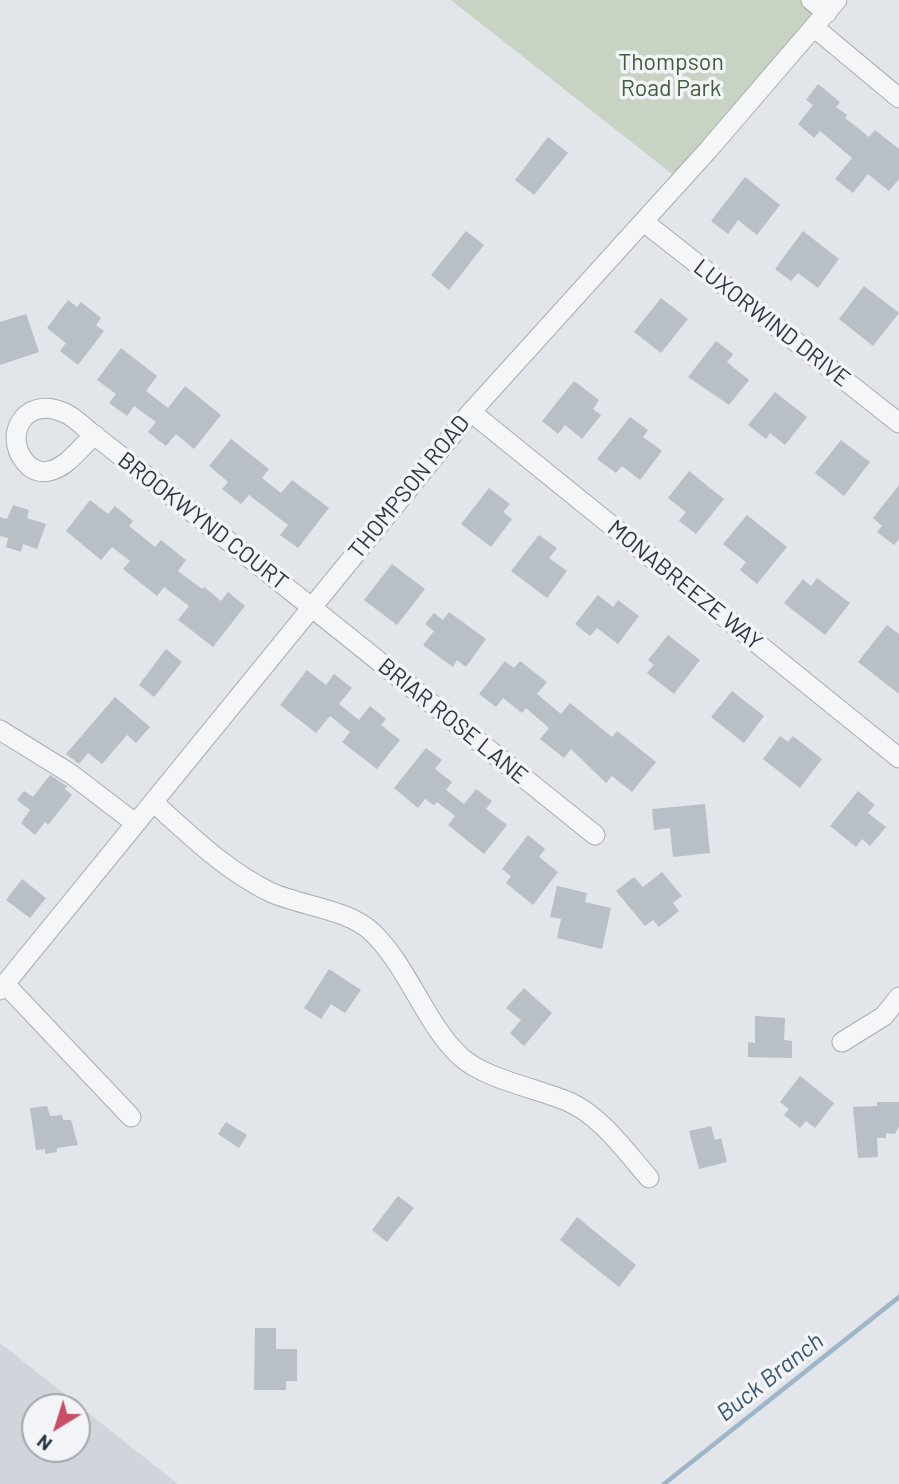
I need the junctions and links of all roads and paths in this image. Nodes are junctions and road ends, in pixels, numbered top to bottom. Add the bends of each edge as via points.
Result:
1 (811, 0) edge
2 (826, 14) edge
3 (899, 98) edge
4 (644, 222) junction
5 (471, 412) junction
6 (899, 423) edge
7 (94, 435) dead end
8 (311, 606) junction
9 (0, 730) edge
10 (899, 758) edge
11 (153, 802) junction
12 (135, 823) junction
13 (595, 835) dead end
14 (3, 987) edge
15 (899, 997) edge
16 (842, 1042) dead end
17 (131, 1117) dead end
18 (649, 1178) dead end

1 - 2 street
2 - 3 street
2 - 4 street, THOMPSON ROAD
4 - 5 street, THOMPSON ROAD
4 - 6 street, LUXORWIND DRIVE
5 - 8 street, THOMPSON ROAD
5 - 10 street, MONABREEZE WAY
7 - 8 street, BROOKWYND COURT
8 - 11 street, THOMPSON ROAD
8 - 13 street, BRIAR ROSE LANE
9 - 12 street via 71,774
11 - 12 street, THOMPSON ROAD
11 - 18 street via 225,866 272,892 372,931 463,1059 571,1102 612,1135
12 - 14 street, THOMPSON ROAD
14 - 17 street
15 - 16 street via 884,1016

